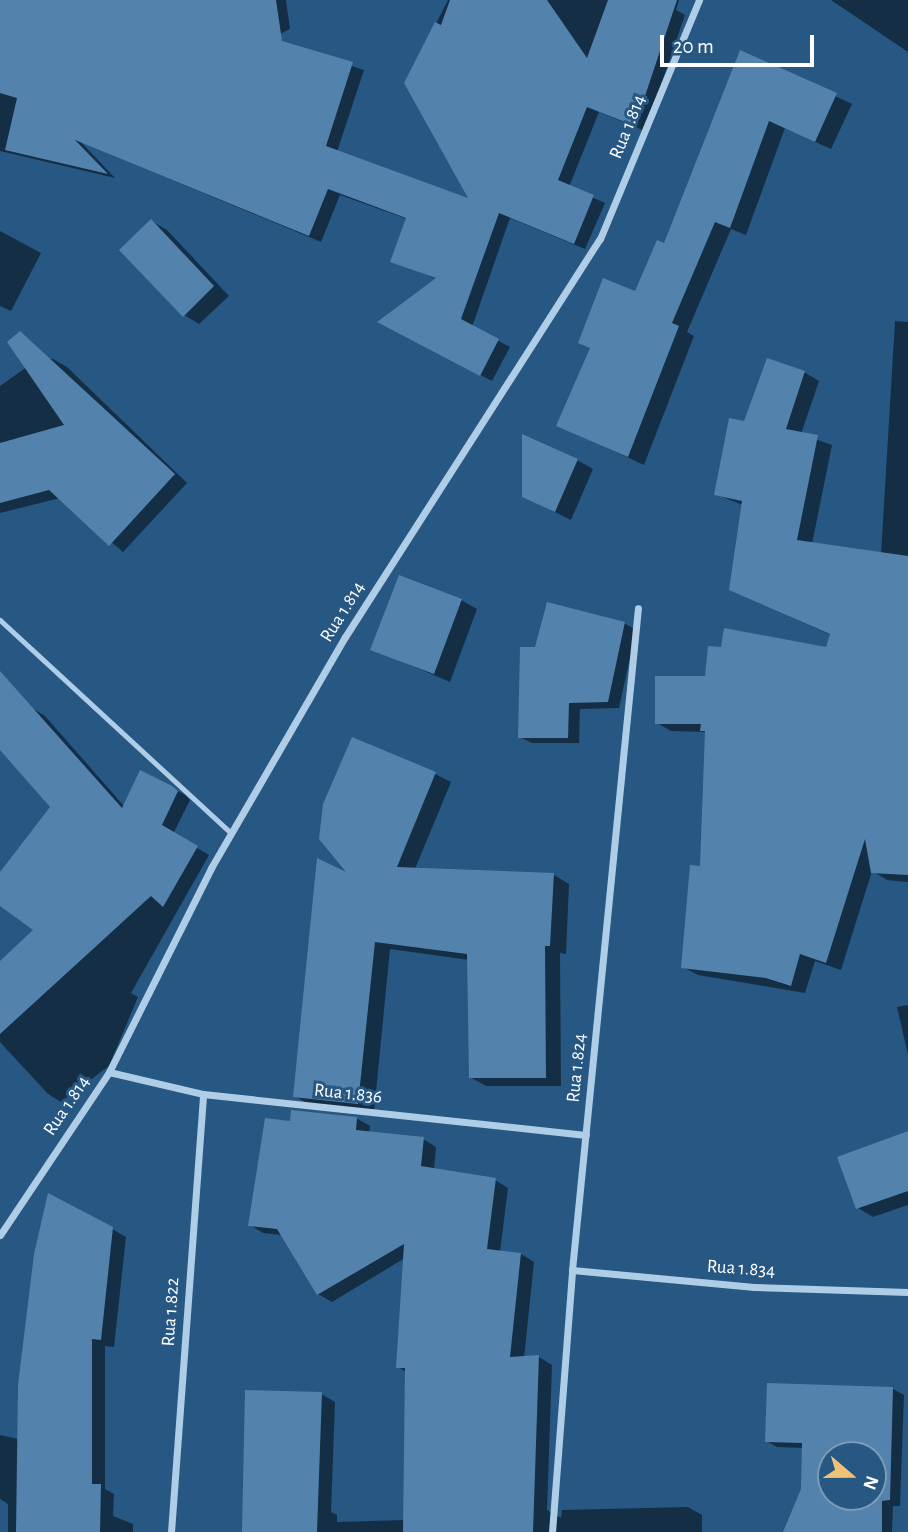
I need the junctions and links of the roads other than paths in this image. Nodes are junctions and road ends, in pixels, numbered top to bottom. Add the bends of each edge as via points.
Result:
1 (699, 0) edge
2 (638, 608) dead end
3 (0, 620) edge
4 (230, 833) junction
5 (109, 1072) junction
6 (203, 1094) junction
7 (586, 1135) junction
8 (0, 1236) edge
9 (572, 1270) junction
10 (908, 1292) edge
11 (171, 1532) edge
12 (552, 1532) edge

1 - 4 street, Rua 1.814 via 600,239 345,636
2 - 7 street, Rua 1.824
3 - 4 lane
4 - 5 street, Rua 1.814
5 - 6 street, Rua 1.836
5 - 8 street, Rua 1.814
6 - 7 street, Rua 1.836
6 - 11 street, Rua 1.822
7 - 9 street, Rua 1.824
9 - 10 street, Rua 1.834 via 754,1287
9 - 12 street, Rua 1.824

